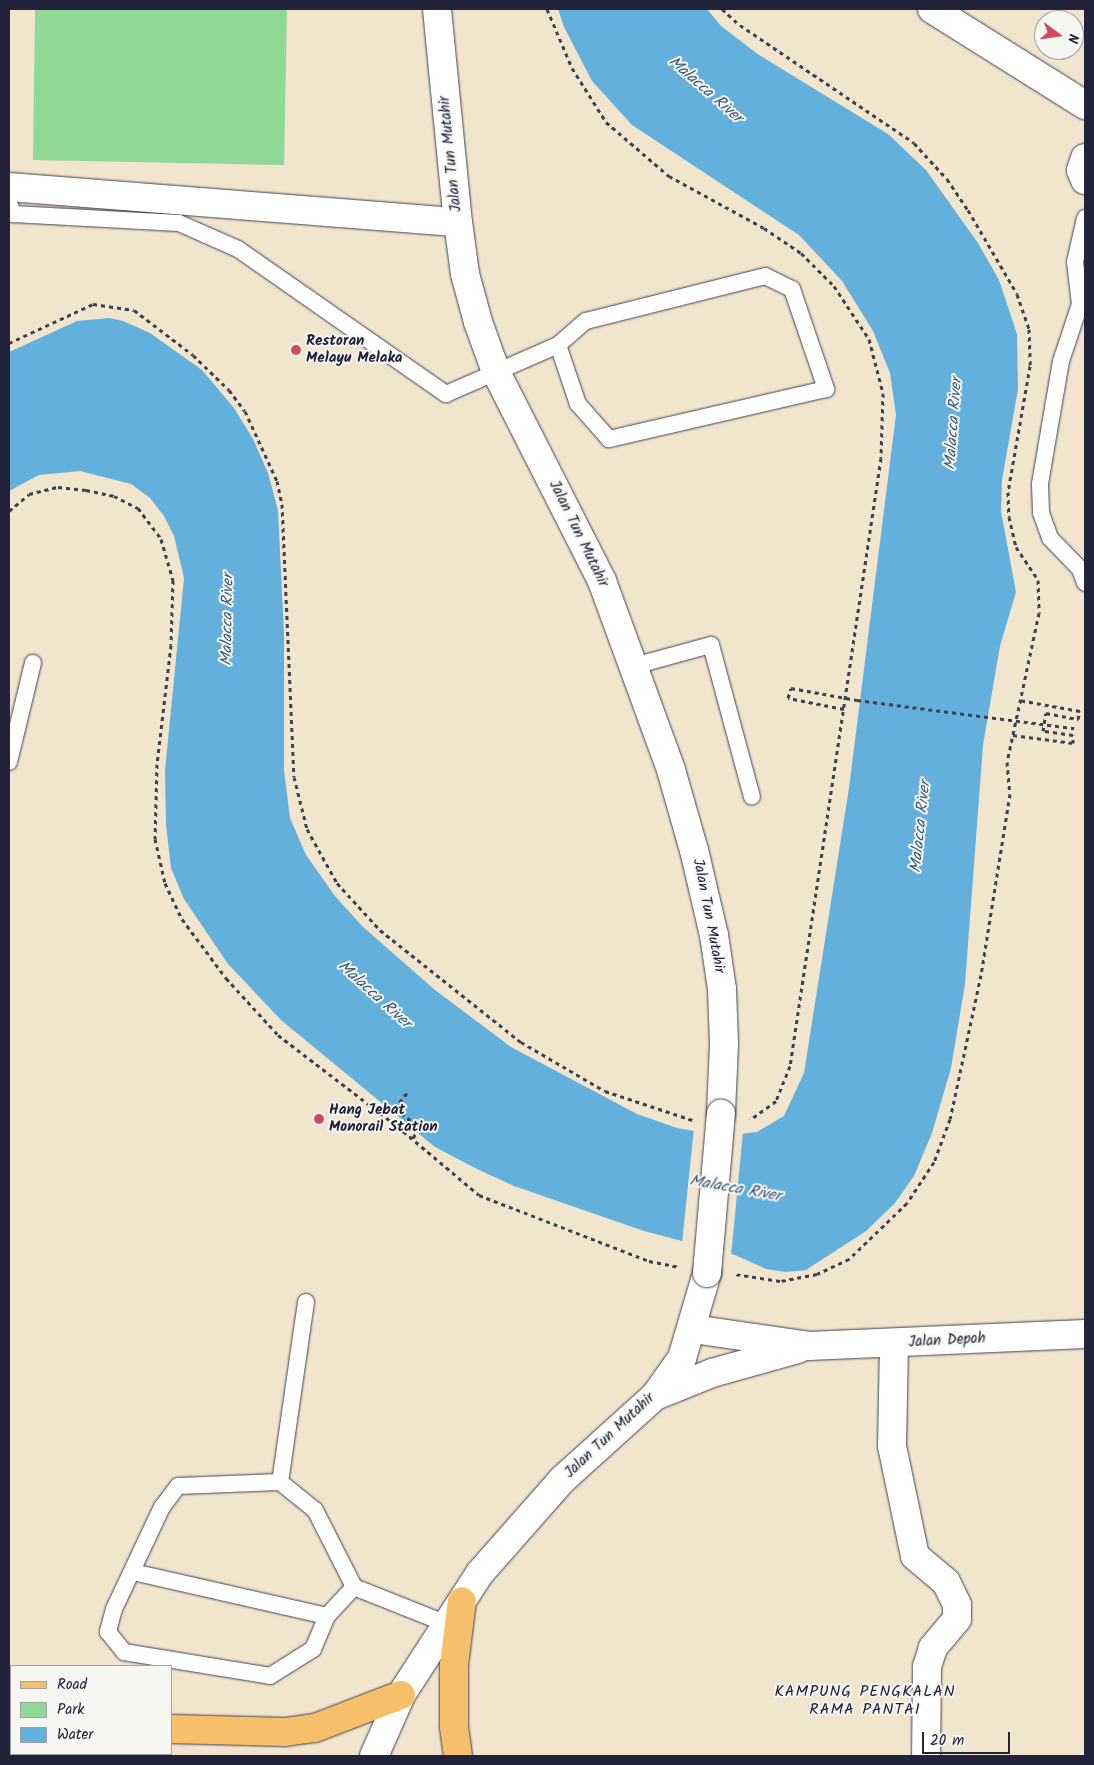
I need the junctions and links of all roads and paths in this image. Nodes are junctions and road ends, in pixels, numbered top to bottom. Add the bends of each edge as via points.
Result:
1 (437, 9) edge
2 (547, 9) edge
3 (722, 9) edge
4 (932, 9) edge
5 (1085, 105) edge
6 (1085, 158) edge
7 (1085, 180) edge
8 (9, 187) edge
9 (9, 203) edge
10 (1085, 218) edge
11 (458, 222) junction
12 (9, 344) edge
13 (558, 345) junction
14 (496, 372) junction
15 (9, 510) edge
16 (1085, 583) edge
17 (33, 663) dead end
18 (634, 666) junction
19 (845, 698) junction
20 (1019, 700) junction
21 (844, 709) junction
22 (1016, 721) junction
23 (1044, 724) junction
24 (1074, 728) dead end
25 (1013, 735) junction
26 (9, 762) edge
27 (752, 798) dead end
28 (407, 1093) dead end
29 (681, 1118) dead end
30 (755, 1118) dead end
31 (412, 1138) junction
32 (649, 1261) dead end
33 (736, 1274) dead end
34 (306, 1302) dead end
35 (693, 1329) junction
36 (1085, 1334) edge
37 (894, 1344) junction
38 (809, 1346) junction
39 (655, 1396) junction
40 (280, 1482) junction
41 (133, 1572) junction
42 (354, 1587) junction
43 (462, 1601) junction
44 (327, 1616) junction
45 (447, 1624) junction
46 (402, 1695) junction
47 (172, 1729) edge
48 (374, 1756) edge
49 (458, 1756) edge
50 (926, 1756) edge

1 - 11 street, Jalan Tun Mutahir
2 - 19 path via 572,68 606,122 670,176 764,228 801,253 834,286 869,339 883,393 881,458
3 - 20 path via 748,31 914,143 947,179 1017,294 1029,329 1030,366 1008,492 1009,517 1016,547 1038,580 1039,613
4 - 5 street
6 - 7 street via 1082,170
8 - 11 street
9 - 14 lane via 13,214 179,223 238,249 446,394
10 - 16 lane via 1075,262 1080,304 1061,361 1040,484 1041,513 1050,538 1080,569
11 - 14 street, Jalan Tun Mutahir via 465,274
12 - 29 path via 93,304 134,310 193,355 229,390 245,411 277,481 282,504 294,777 307,829 337,883 380,930 521,1042 605,1091
13 - 13 lane via 586,321 765,276 792,288 826,388 608,439 578,404
13 - 14 lane
14 - 18 street, Jalan Tun Mutahir via 602,581
15 - 31 path via 29,494 58,487 86,490 114,496 138,508 161,538 173,580 171,645 158,764 155,839 165,883 182,919 226,978 278,1035
17 - 26 lane
18 - 27 lane via 711,644
18 - 35 street, Jalan Tun Mutahir, bridge via 671,770 714,935 723,1026 721,1114 707,1273
19 - 21 path
19 - 21 path via 792,688 788,698
19 - 22 path
20 - 22 path
20 - 23 path via 1080,711 1078,719 1046,713
21 - 30 path via 790,1066 776,1101
22 - 23 path
22 - 25 path
23 - 24 path
23 - 25 path via 1043,731 1073,735 1073,743
25 - 33 path via 1007,762 1010,794 981,975 950,1119 934,1162 907,1203 849,1259 817,1274 780,1281
28 - 31 path via 395,1108 420,1128
31 - 32 path via 479,1195
34 - 40 lane
35 - 38 street, Jalan Depoh
35 - 39 street, Jalan Tun Mutahir via 682,1358
36 - 37 street, Jalan Depoh
37 - 38 street, Jalan Depoh
37 - 50 street via 892,1446 915,1556 946,1582 957,1605 957,1619 932,1648 927,1667
38 - 39 street, Jalan Depoh via 712,1373
39 - 43 street, Jalan Tun Mutahir via 563,1480 504,1544
40 - 41 lane via 178,1486 162,1507
40 - 42 lane via 315,1510
41 - 44 lane
41 - 44 lane via 114,1609 108,1632 124,1652 270,1676 313,1649
42 - 44 lane
42 - 45 lane
43 - 45 street, Jalan Tun Mutahir
43 - 49 main road via 454,1665 454,1726
45 - 46 street, Jalan Tun Mutahir
46 - 47 main road via 315,1728 286,1732
46 - 48 street, Jalan Tun Mutahir

